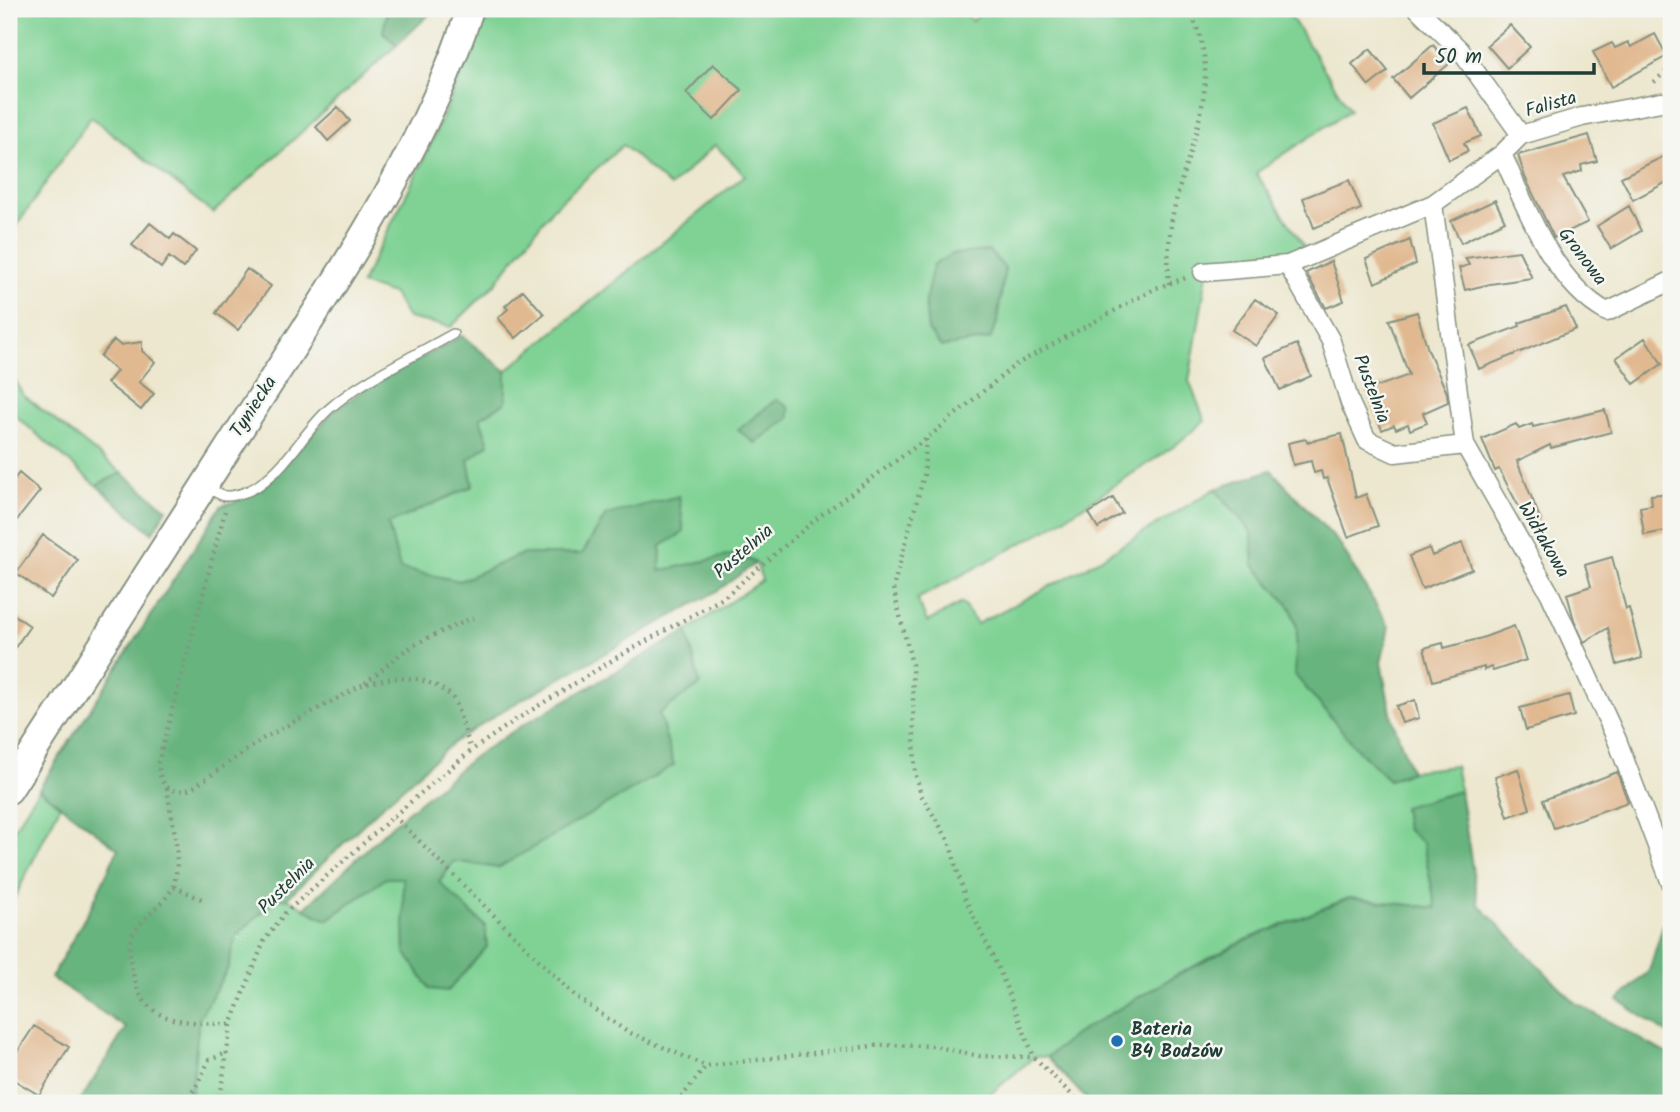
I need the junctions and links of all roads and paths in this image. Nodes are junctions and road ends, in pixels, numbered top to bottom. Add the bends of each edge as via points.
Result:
1 (470, 9) edge
2 (1188, 9) edge
3 (1418, 9) edge
4 (1671, 103) edge
5 (1521, 135) junction
6 (1502, 154) junction
7 (1433, 204) junction
8 (1288, 265) junction
9 (1203, 272) joint
10 (1671, 281) edge
11 (1169, 284) junction
12 (453, 334) dead end
13 (926, 439) junction
14 (1465, 445) junction
15 (214, 491) junction
16 (473, 618) dead end
17 (364, 684) junction
18 (472, 750) junction
19 (167, 787) junction
20 (9, 790) edge
21 (394, 816) junction
22 (1671, 883) edge
23 (174, 887) junction
24 (206, 901) dead end
25 (230, 1026) junction
26 (227, 1054) junction
27 (1034, 1057) junction
28 (706, 1066) junction
29 (184, 1103) edge
30 (219, 1103) edge
31 (677, 1103) edge
32 (1080, 1103) edge

1 - 15 street, Tyniecka via 413,148
2 - 11 path via 1199,34 1206,78 1198,132 1172,219
3 - 5 street, Falista via 1460,50
4 - 5 street, Falista via 1582,117
5 - 6 street
6 - 7 street
6 - 10 street, Gronowa via 1544,248 1589,303 1606,312
7 - 8 street
7 - 14 street, Widłakowa
8 - 9 street
8 - 14 street, Pustelnia via 1331,341 1367,440 1395,453
9 - 11 path, Pustelnia
11 - 13 path, Pustelnia via 1015,365
12 - 15 lane via 333,406 260,485 241,493
13 - 18 path, Pustelnia via 821,515 723,598 615,658
13 - 27 path via 924,475 893,588 912,664 915,772 921,795 948,841 965,898
14 - 22 street, Widłakowa via 1550,594 1617,740
15 - 19 path via 225,517 158,763 159,778
15 - 20 street, Tyniecka
16 - 17 path via 403,652
17 - 18 path via 392,678 435,685 456,704
17 - 19 path via 264,738 191,789 180,792
18 - 21 path, Pustelnia
19 - 23 path via 177,861
21 - 25 path, Pustelnia via 285,913 264,941
21 - 28 path via 575,996 626,1031
23 - 24 path
23 - 25 path via 132,934 129,953 135,982 145,1005 167,1018
25 - 26 path, Pustelnia
26 - 29 path via 209,1060
26 - 30 path, Pustelnia
27 - 28 path via 880,1045
27 - 32 path
28 - 31 path

